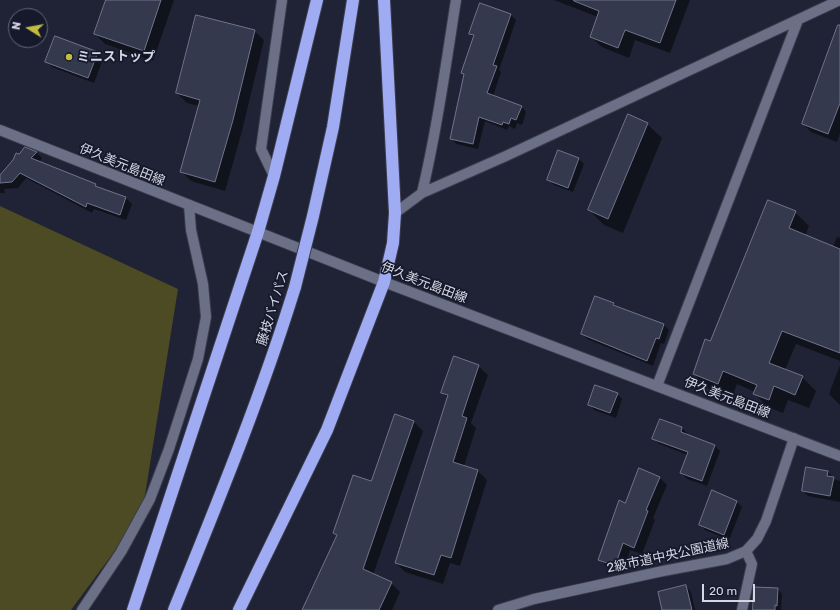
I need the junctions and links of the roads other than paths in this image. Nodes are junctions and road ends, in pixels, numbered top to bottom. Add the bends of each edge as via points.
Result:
1 (282, 0) edge
2 (317, 0) edge
3 (353, 0) edge
4 (384, 0) edge
5 (456, 0) edge
6 (820, 0) edge
7 (836, 2) edge
8 (798, 20) junction
9 (0, 130) edge
10 (274, 176) junction
11 (422, 193) junction
12 (189, 205) junction
13 (395, 213) junction
14 (258, 232) junction
15 (384, 282) junction
16 (657, 386) junction
17 (794, 438) junction
18 (840, 456) edge
19 (746, 551) junction
20 (82, 610) edge
21 (133, 610) edge
22 (174, 610) edge
23 (239, 610) edge
24 (498, 610) edge
25 (742, 610) edge

1 - 10 street via 261,149
2 - 10 highway
3 - 22 highway, 藤枝バイパス, bridge via 333,127 295,287 276,347
4 - 13 highway
5 - 11 street
6 - 7 street
7 - 8 street
8 - 11 street
8 - 16 street
9 - 12 street, 伊久美元島田線
10 - 14 highway
11 - 13 street
12 - 14 street, 伊久美元島田線
12 - 20 street via 206,317 198,359 150,499 121,552
13 - 15 highway via 393,243
14 - 15 street, 伊久美元島田線
14 - 21 highway
15 - 16 street, 伊久美元島田線
15 - 23 highway via 327,430
16 - 17 street, 伊久美元島田線
17 - 18 street, 伊久美元島田線
17 - 19 street, 2級市道中央公園道線 via 766,521 757,539
19 - 24 street, 2級市道中央公園道線 via 727,559 534,599
19 - 25 street via 752,564

